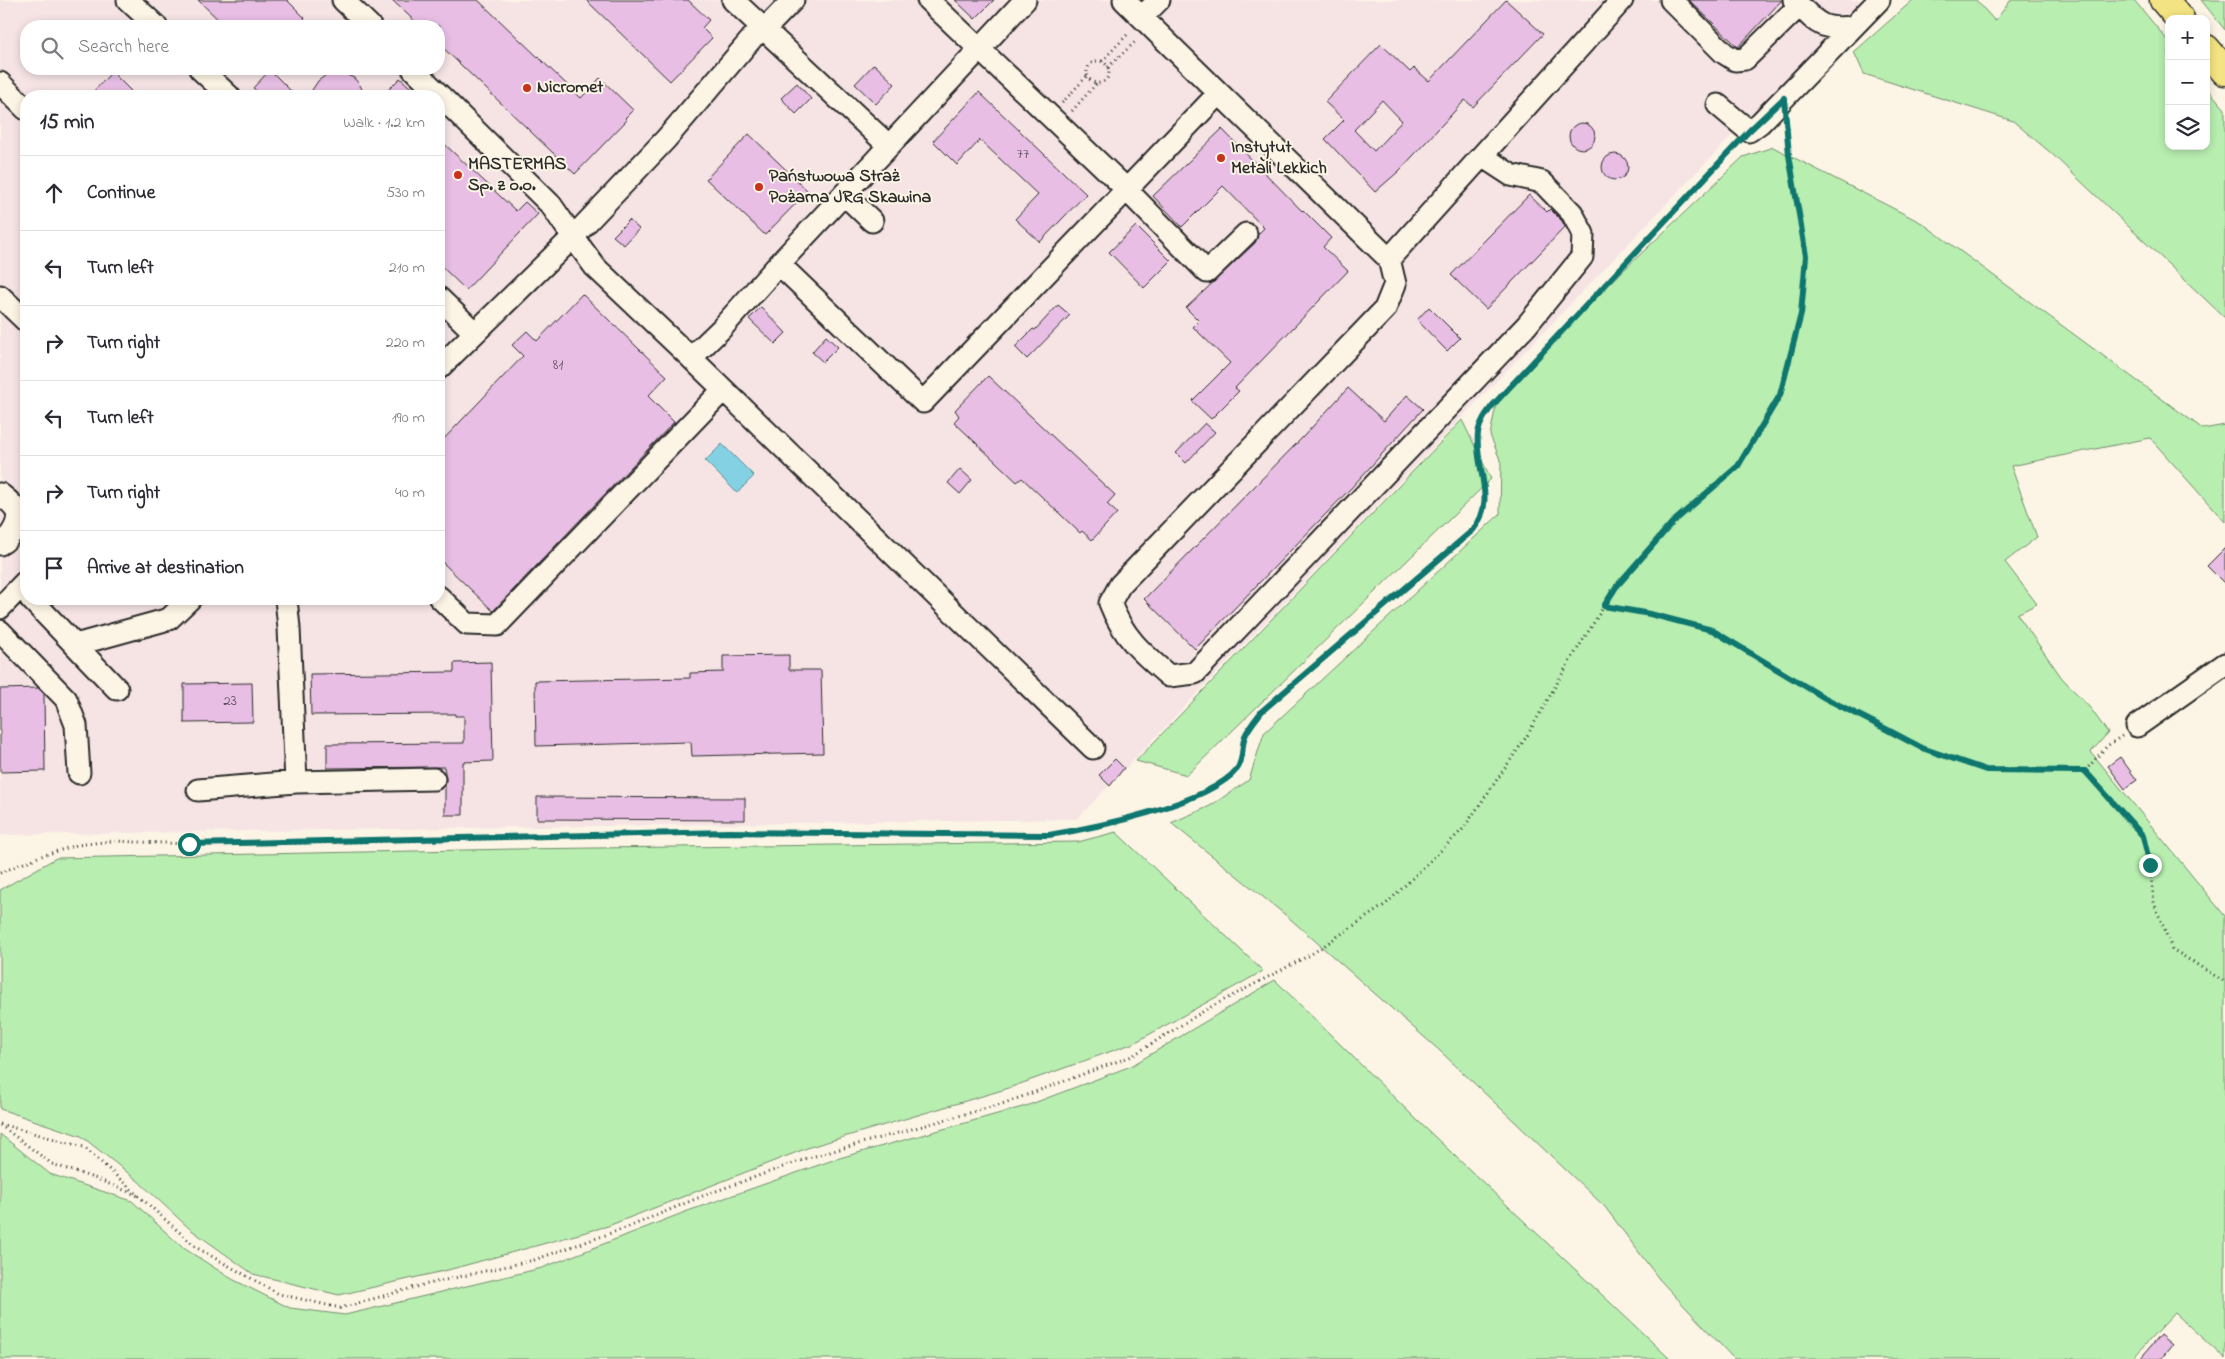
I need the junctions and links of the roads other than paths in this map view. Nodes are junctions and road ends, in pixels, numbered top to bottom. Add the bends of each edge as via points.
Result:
1 (128, 0) edge
2 (343, 0) edge
3 (733, 0) edge
4 (793, 0) edge
5 (928, 0) edge
6 (1025, 0) edge
7 (1124, 0) edge
8 (1158, 0) edge
9 (1622, 0) edge
10 (1671, 0) edge
11 (1879, 0) edge
12 (2164, 0) edge
13 (1796, 3) edge
14 (2177, 15) edge
15 (1142, 17) junction
16 (150, 20) edge
17 (364, 20) edge
18 (1853, 27) junction
19 (764, 30) junction
20 (980, 48) junction
21 (2210, 54) edge
22 (2225, 71) edge
23 (206, 75) edge
24 (419, 75) edge
25 (0, 84) edge
26 (223, 90) edge
27 (434, 90) edge
28 (1219, 93) junction
29 (445, 101) edge
30 (20, 103) edge
31 (1718, 105) dead end
32 (889, 146) junction
33 (1482, 156) junction
34 (1126, 189) junction
35 (844, 194) junction
36 (872, 221) dead end
37 (1246, 234) dead end
38 (572, 237) junction
39 (1389, 259) junction
40 (778, 264) junction
41 (0, 296) edge
42 (445, 304) edge
43 (20, 315) edge
44 (474, 332) junction
45 (691, 358) junction
46 (445, 362) edge
47 (724, 390) junction
48 (0, 494) edge
49 (0, 544) edge
50 (20, 594) edge
51 (445, 603) edge
52 (39, 605) edge
53 (184, 605) edge
54 (286, 605) edge
55 (0, 608) edge
56 (0, 631) edge
57 (75, 645) junction
58 (2225, 664) edge
59 (117, 689) dead end
60 (2137, 726) road end
61 (1094, 748) dead end
62 (79, 774) dead end
63 (434, 778) dead end
64 (296, 782) junction
65 (198, 790) dead end

1 - 16 street
2 - 17 street
3 - 19 street
4 - 19 street
5 - 20 street
6 - 20 street
7 - 15 street
8 - 15 street
9 - 33 street
10 - 13 street via 1735,60 1745,59
11 - 18 street
12 - 14 main road
13 - 18 street via 1817,23 1834,29
15 - 28 street
18 - 31 street via 1749,131
19 - 32 street
19 - 38 street via 754,36 666,139
20 - 32 street
20 - 34 street
21 - 22 main road
23 - 26 street
24 - 27 street
25 - 30 street
28 - 34 street
28 - 39 street
29 - 38 street via 551,205
32 - 35 street
33 - 39 street
33 - 39 street via 1511,175 1542,182 1572,214 1583,234 1582,257 1526,325 1195,673 1169,676 1138,650 1110,602 1120,585 1386,309 1395,284
34 - 37 street via 1206,272
34 - 40 street via 923,402
35 - 36 street
35 - 40 street
38 - 44 street
38 - 45 street via 595,268
40 - 45 street
41 - 43 street
42 - 44 street
44 - 46 street
45 - 47 street
47 - 51 street via 497,625 468,624
47 - 61 street
48 - 49 street via 16,510 18,517 11,533
50 - 55 street
52 - 57 street
53 - 57 street via 170,619
54 - 64 street
56 - 62 street via 66,699 76,725
57 - 59 street
58 - 60 street
63 - 64 street
64 - 65 street

